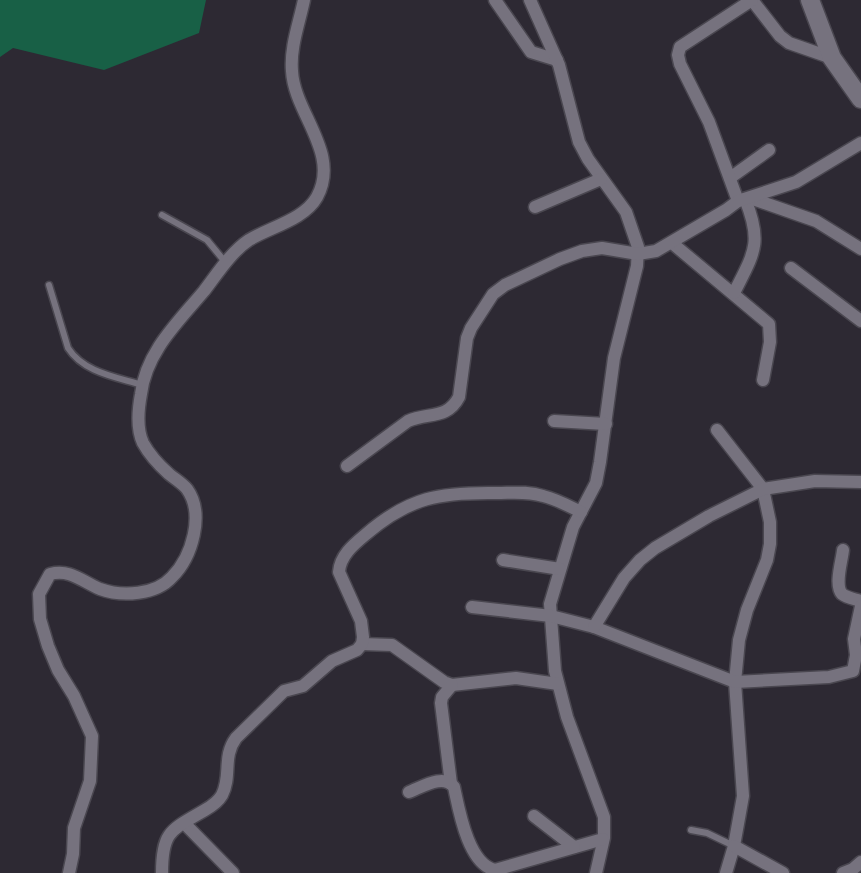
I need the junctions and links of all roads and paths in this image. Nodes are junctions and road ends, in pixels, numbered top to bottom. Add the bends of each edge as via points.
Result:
1 (304, 0) edge
2 (495, 0) edge
3 (530, 0) edge
4 (752, 0) edge
5 (810, 0) edge
6 (832, 58) junction
7 (557, 60) junction
8 (861, 99) edge
9 (861, 143) edge
10 (769, 150) dead end
11 (730, 178) junction
12 (601, 179) junction
13 (745, 199) junction
14 (535, 207) dead end
15 (162, 215) dead end
16 (672, 243) junction
17 (861, 249) edge
18 (638, 254) junction
19 (226, 263) junction
20 (791, 268) dead end
21 (49, 285) dead end
22 (734, 293) junction
23 (861, 321) edge
24 (763, 380) dead end
25 (142, 386) junction
26 (554, 421) dead end
27 (606, 424) junction
28 (717, 430) dead end
29 (347, 466) dead end
30 (861, 482) edge
31 (763, 489) junction
32 (581, 512) junction
33 (843, 550) dead end
34 (503, 560) dead end
35 (560, 569) junction
36 (861, 601) edge
37 (861, 606) edge
38 (472, 608) dead end
39 (551, 616) junction
40 (594, 627) junction
41 (362, 644) junction
42 (735, 682) junction
43 (558, 684) junction
44 (452, 685) junction
45 (452, 784) junction
46 (409, 792) dead end
47 (534, 816) dead end
48 (184, 823) junction
49 (691, 830) dead end
50 (603, 839) junction
51 (734, 846) junction
52 (574, 847) junction
53 (861, 862) edge
54 (69, 873) edge
55 (162, 873) edge
56 (233, 873) edge
57 (596, 873) edge
58 (726, 873) edge
59 (783, 873) edge
60 (843, 873) edge

1 - 19 street via 292,51 292,73 298,98 319,146 323,177 317,196 305,211 247,242
2 - 7 street via 531,52
3 - 7 street
4 - 6 street via 789,43
4 - 11 street via 680,47 678,55
5 - 6 street
6 - 8 street
7 - 12 street via 579,142
9 - 13 street via 809,176
10 - 11 street
11 - 13 street
12 - 14 street
12 - 18 street via 626,212
13 - 16 street
13 - 17 street via 816,222
13 - 22 street via 756,239
15 - 19 lane via 207,240
16 - 18 street
16 - 22 street
18 - 27 street via 614,358
18 - 29 street via 602,248 582,251 505,285 483,307 467,338 456,404 448,412 408,421
19 - 25 street via 170,330 153,357
20 - 23 street
21 - 25 lane via 73,356 93,369
22 - 24 street via 769,324
25 - 54 street via 138,412 143,443 168,474 187,489 196,519 185,558 163,586 117,593 62,571 50,574 39,594 40,619 48,646 92,736 90,781 74,828
26 - 27 street
27 - 32 street via 596,483
28 - 31 street
30 - 31 street via 815,481
31 - 40 street via 647,554 624,578
31 - 42 street via 770,544 742,626
32 - 35 street
32 - 41 street via 542,495 526,493 445,494 406,507 370,531 339,564 341,579 361,621
33 - 36 street via 840,590
34 - 35 street
35 - 39 street via 552,591
37 - 42 street via 853,671 829,677
38 - 39 street
39 - 40 street
39 - 43 street
40 - 42 street
41 - 44 street via 392,645
41 - 48 street via 332,661 303,686 278,695 230,746 222,796
42 - 51 street via 743,796
43 - 44 street via 516,678
43 - 50 street via 604,817
44 - 45 street via 441,704
45 - 46 street via 438,781
45 - 52 street via 468,842 489,869
47 - 52 street
48 - 55 street via 165,840
48 - 56 street
49 - 51 lane
50 - 52 street
50 - 57 street
51 - 58 street
51 - 59 street
53 - 60 street

